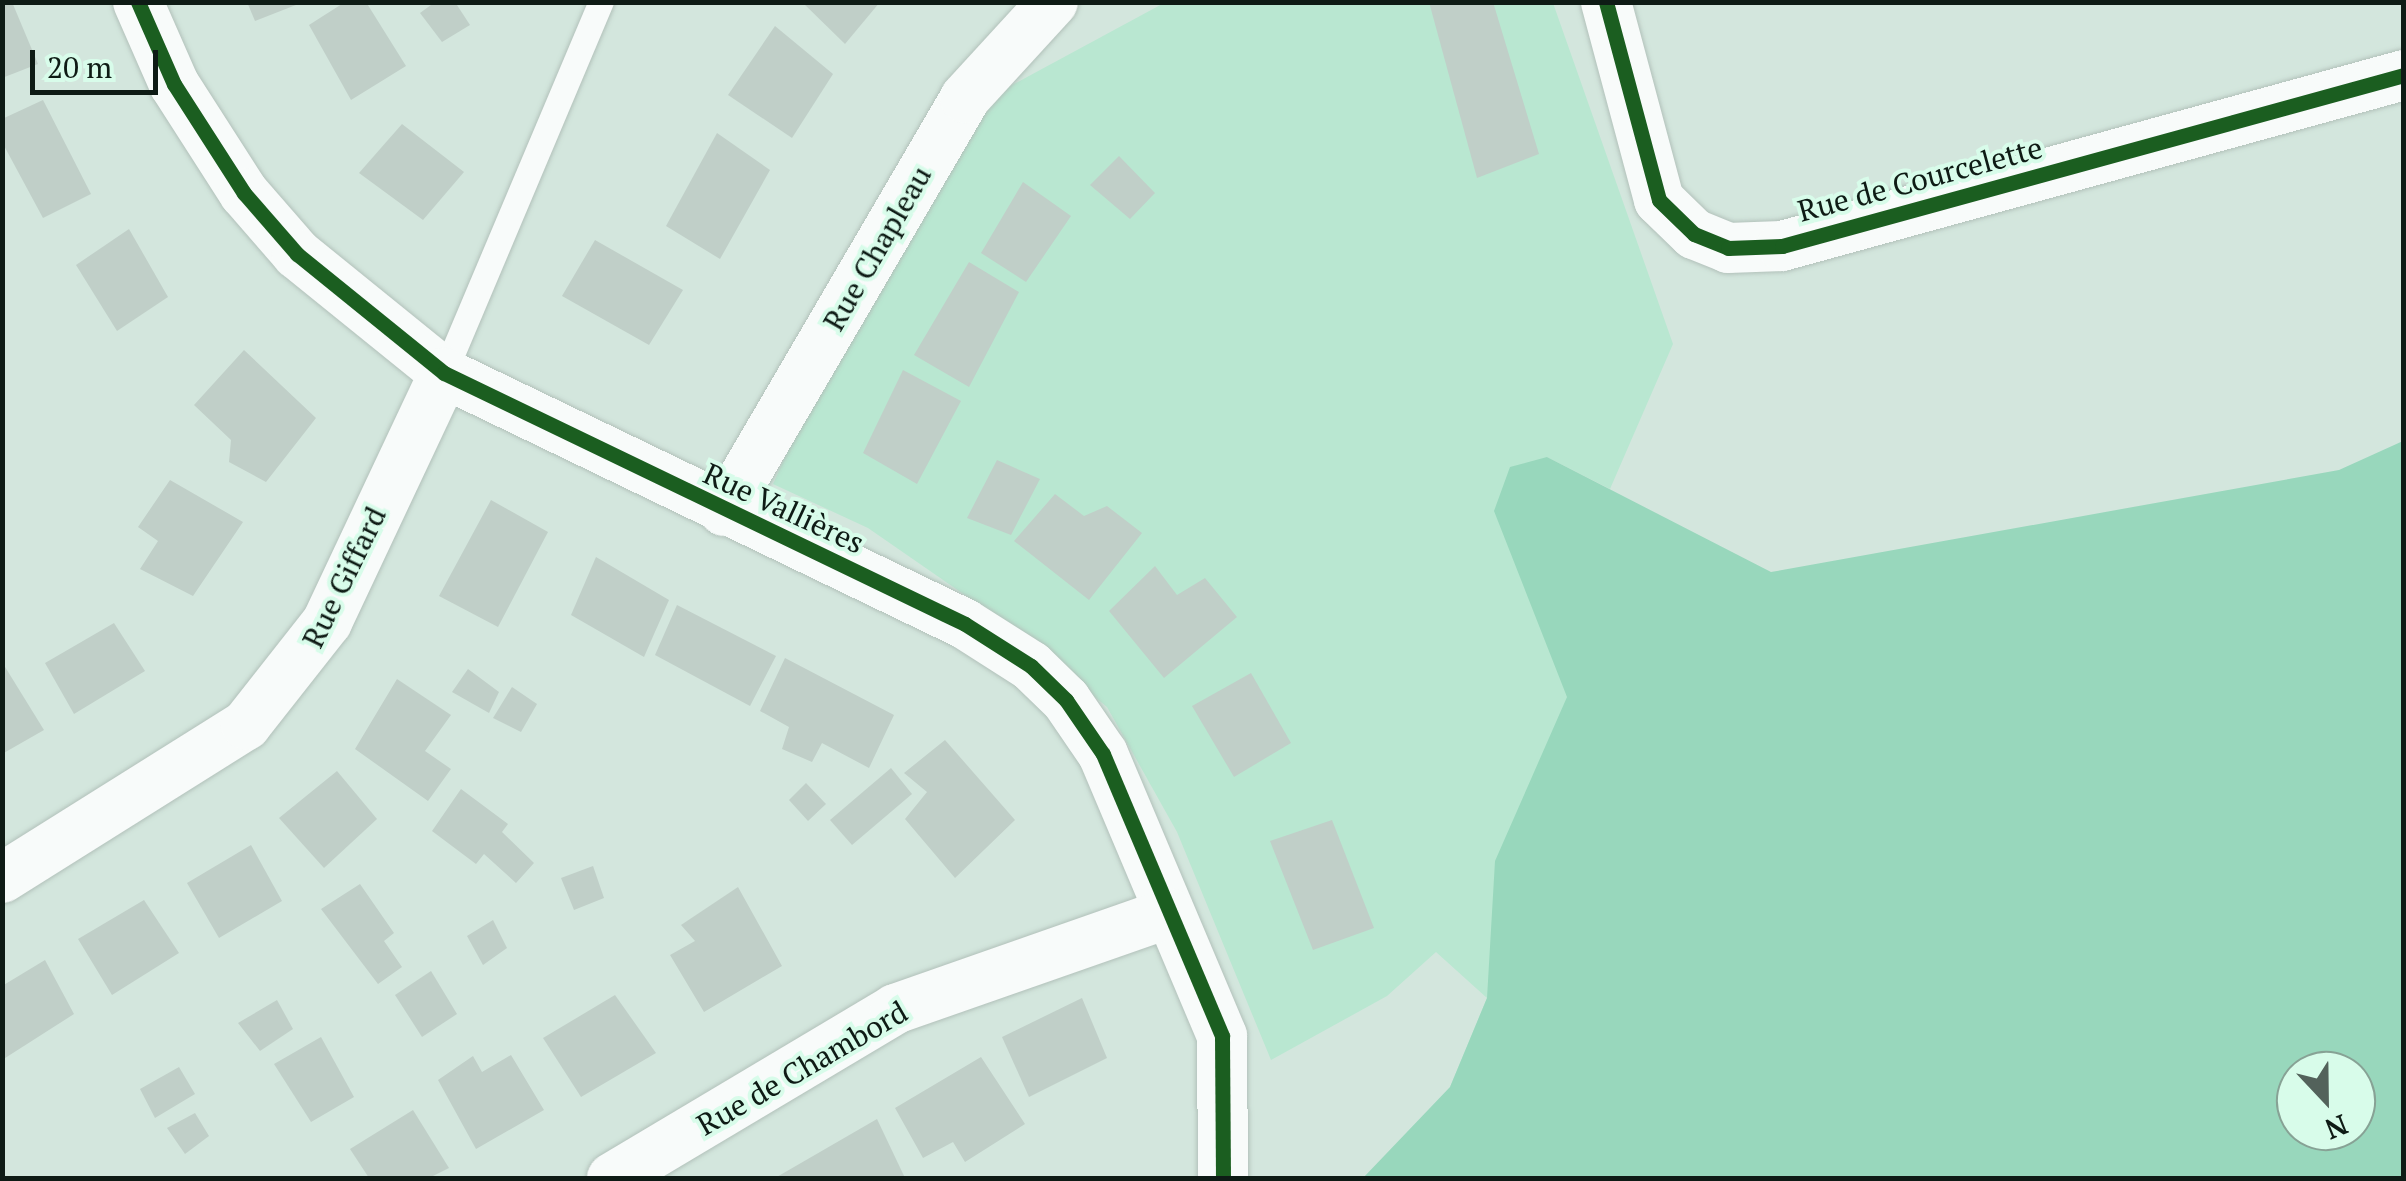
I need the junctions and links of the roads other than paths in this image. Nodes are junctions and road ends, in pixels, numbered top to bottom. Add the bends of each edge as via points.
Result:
1 (138, 2) edge
2 (602, 2) edge
3 (1053, 2) edge
4 (1606, 2) edge
5 (2404, 75) edge
6 (444, 372) junction
7 (724, 511) junction
8 (2, 878) edge
9 (1169, 912) junction
10 (612, 1178) edge
11 (1223, 1178) edge

1 - 6 street, Rue Vallières via 174,84 244,193 297,254
2 - 6 lane
3 - 7 street, Rue Chapleau via 965,98
4 - 5 street, Rue de Courcelette via 1659,200 1694,234 1728,248 1782,246
6 - 7 street, Rue Vallières
6 - 8 street, Rue Giffard via 327,622 246,726
7 - 9 street, Rue Vallières via 965,624 1031,666 1066,700 1102,754
9 - 10 street, Rue de Chambord via 896,1010
9 - 11 street, Rue Vallières via 1222,1036

